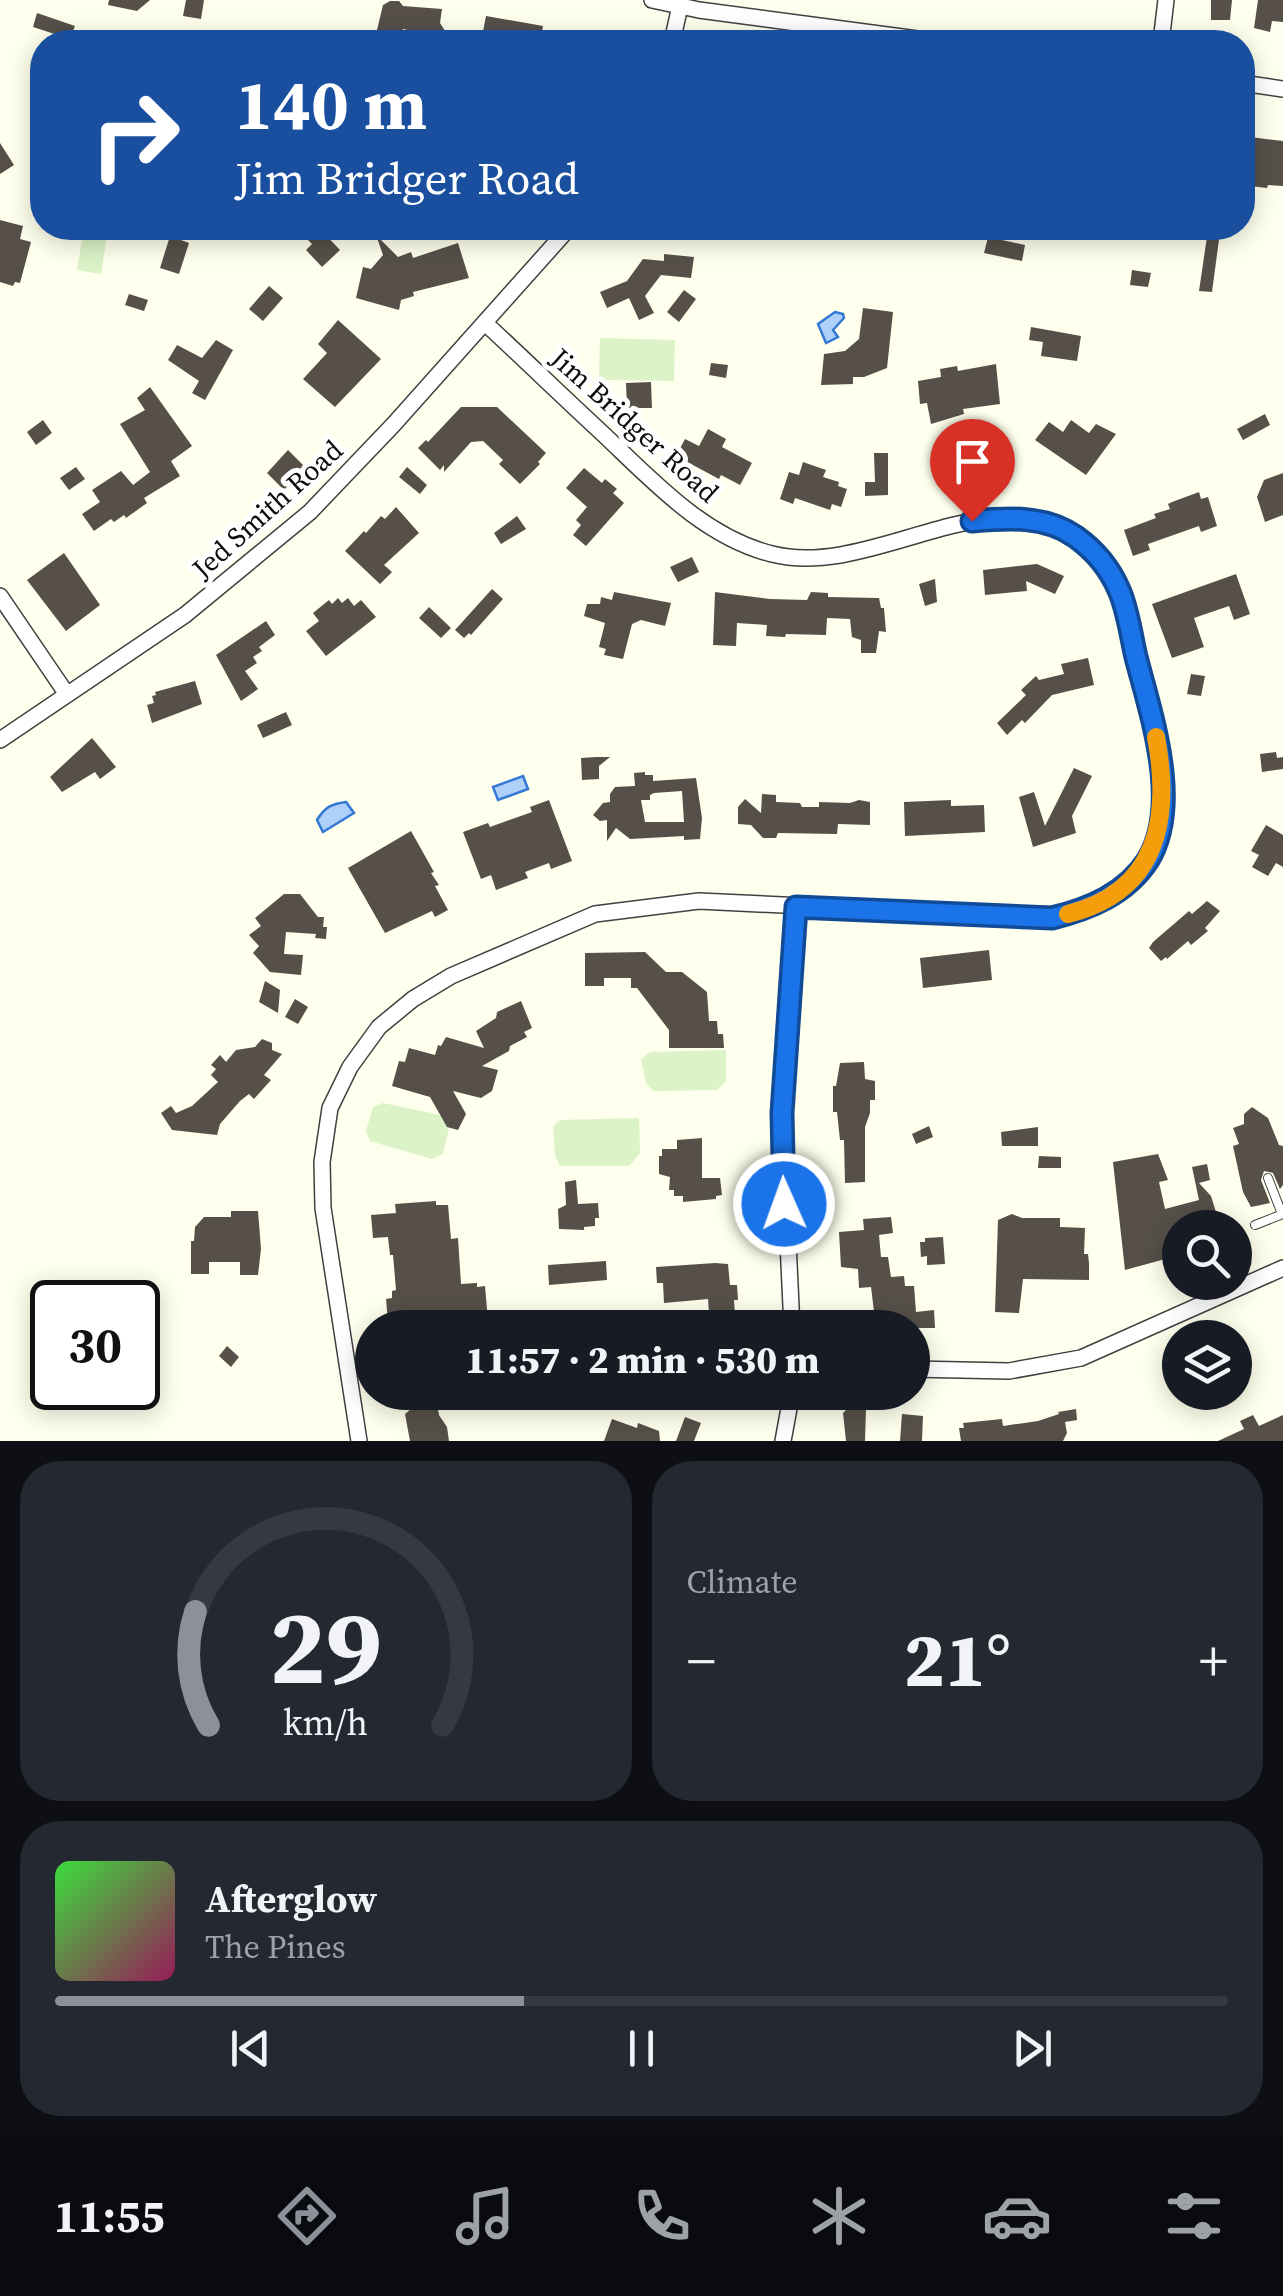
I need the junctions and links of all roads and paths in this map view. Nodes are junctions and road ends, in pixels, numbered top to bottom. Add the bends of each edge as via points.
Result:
1 (652, 0) edge
2 (1166, 0) edge
3 (680, 6) junction
4 (675, 30) edge
5 (853, 30) edge
6 (1162, 30) edge
7 (1255, 85) edge
8 (1283, 88) edge
9 (558, 240) edge
10 (485, 323) junction
11 (0, 596) edge
12 (66, 693) junction
13 (0, 740) edge
14 (796, 907) junction
15 (1268, 1178) dead end
16 (1282, 1214) edge
17 (1255, 1225) dead end
18 (1283, 1268) edge
19 (791, 1310) edge
20 (930, 1370) edge
21 (789, 1410) edge
22 (359, 1441) edge
23 (783, 1441) edge

1 - 3 street
2 - 6 street
3 - 4 street
3 - 5 street
7 - 8 street
9 - 10 street, Jed Smith Road
10 - 12 street, Jed Smith Road via 310,512 185,615
10 - 14 street, Jim Bridger Road via 672,499 734,539 771,554 822,559 972,521 1044,522 1074,536 1102,562 1120,592 1164,780 1148,859 1118,891 1086,910 1052,918
11 - 12 street
12 - 13 street, Jed Smith Road
14 - 19 street via 782,1113
14 - 22 street, Jim Bridger Road via 699,902 596,914 451,976 379,1027 330,1108 322,1162 322,1208
15 - 16 lane
16 - 17 lane
18 - 20 street via 1081,1358 1009,1371
21 - 23 street

